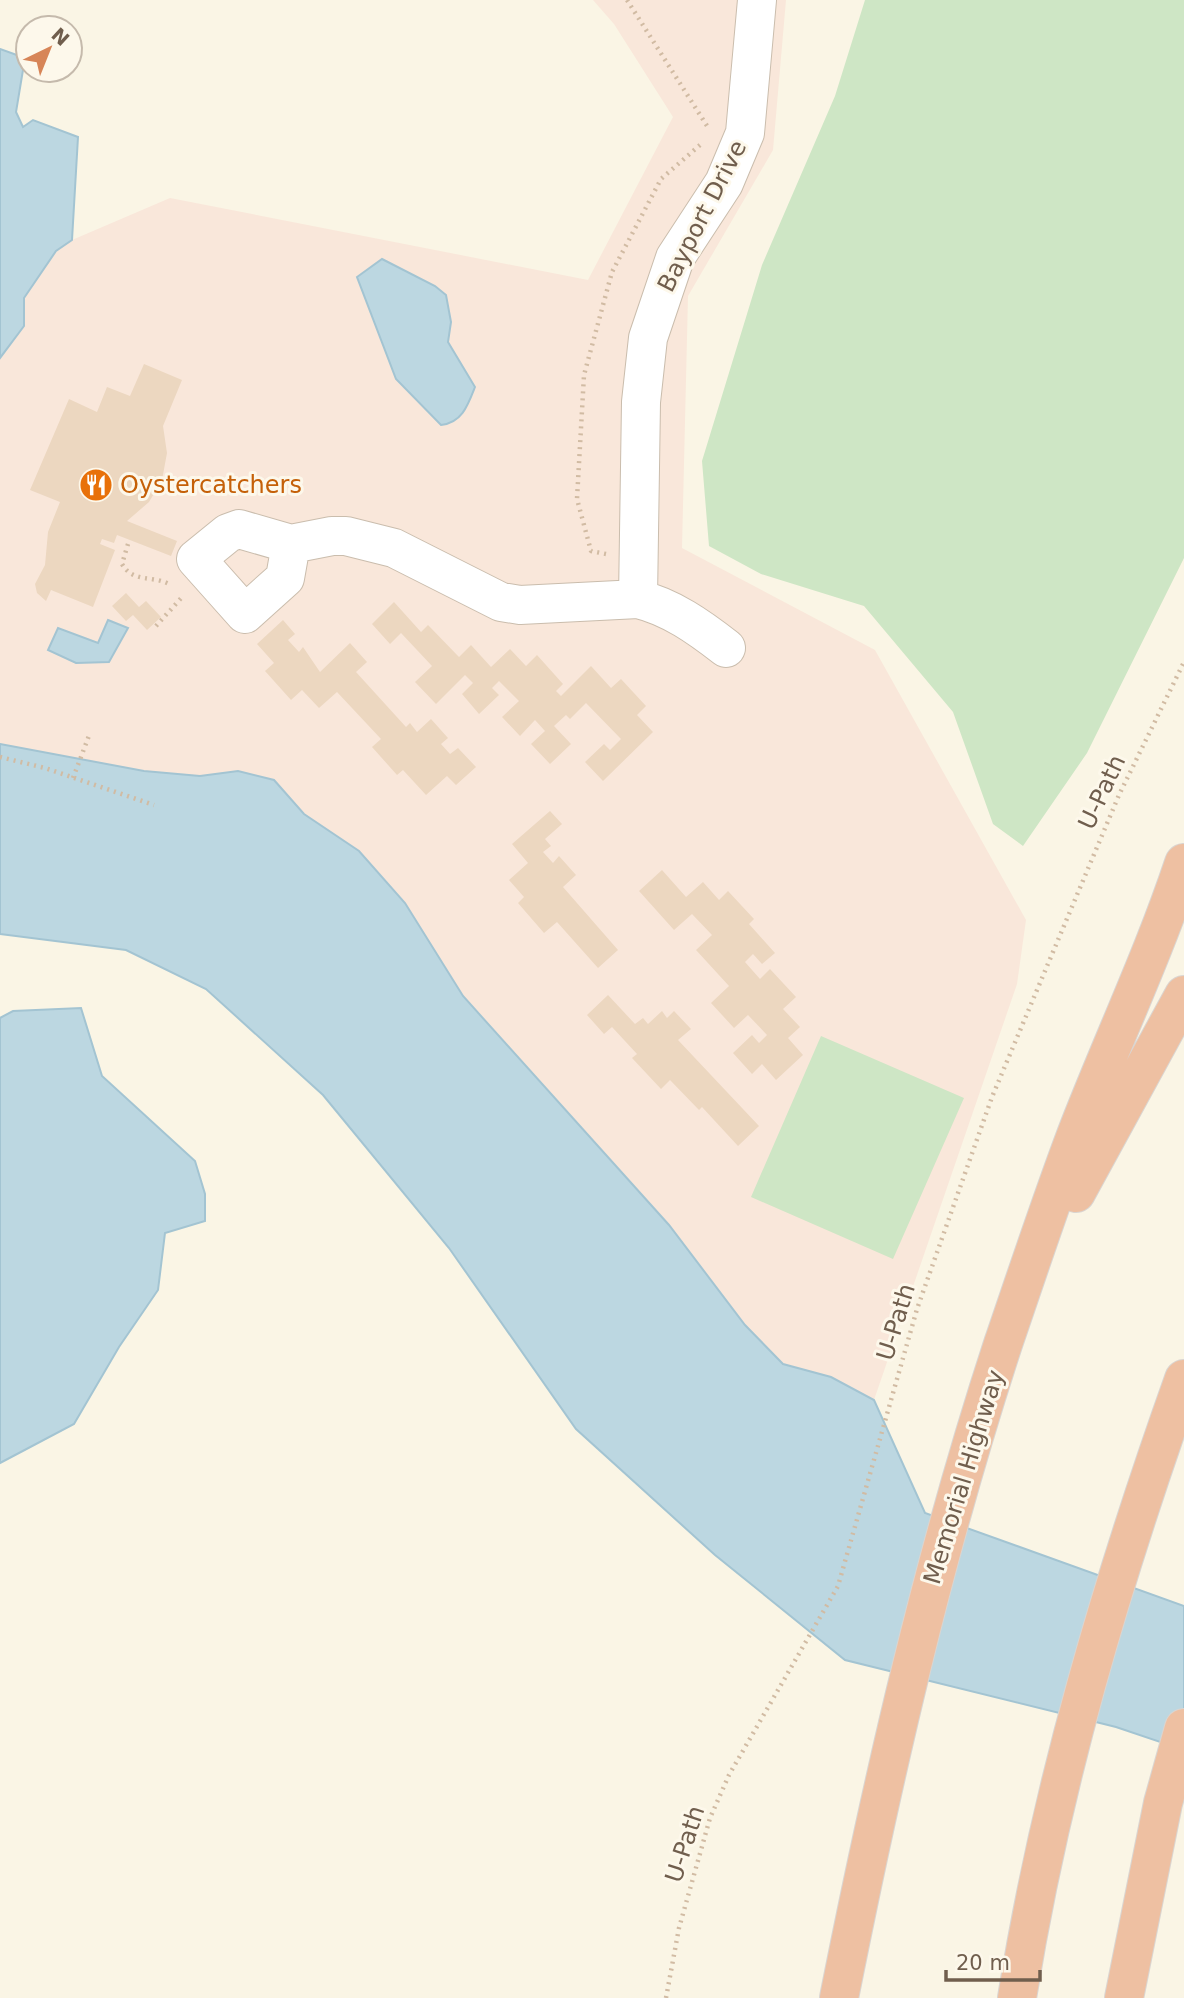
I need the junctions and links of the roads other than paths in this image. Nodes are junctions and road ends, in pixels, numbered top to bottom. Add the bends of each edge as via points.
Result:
1 (757, 0) edge
2 (291, 544) dead end
3 (638, 599) junction
4 (726, 648) dead end
5 (1184, 863) edge
6 (1184, 890) edge
7 (1144, 972) junction
8 (1184, 995) edge
9 (1003, 1346) junction
10 (1184, 1379) edge
11 (1184, 1728) edge
12 (839, 1998) edge
13 (1017, 1998) edge
14 (1124, 1998) edge

1 - 3 street, Bayport Drive via 745,133 724,183 675,258 648,338 642,402
2 - 3 street via 332,536 362,538 421,561 484,596 520,606
3 - 4 street via 671,611
5 - 7 highway
6 - 7 highway
7 - 9 highway, Memorial Highway via 1076,1135
8 - 9 highway via 1066,1213
9 - 12 highway, Memorial Highway via 925,1605 881,1786
10 - 13 highway via 1093,1654 1059,1784
11 - 14 highway via 1163,1803

